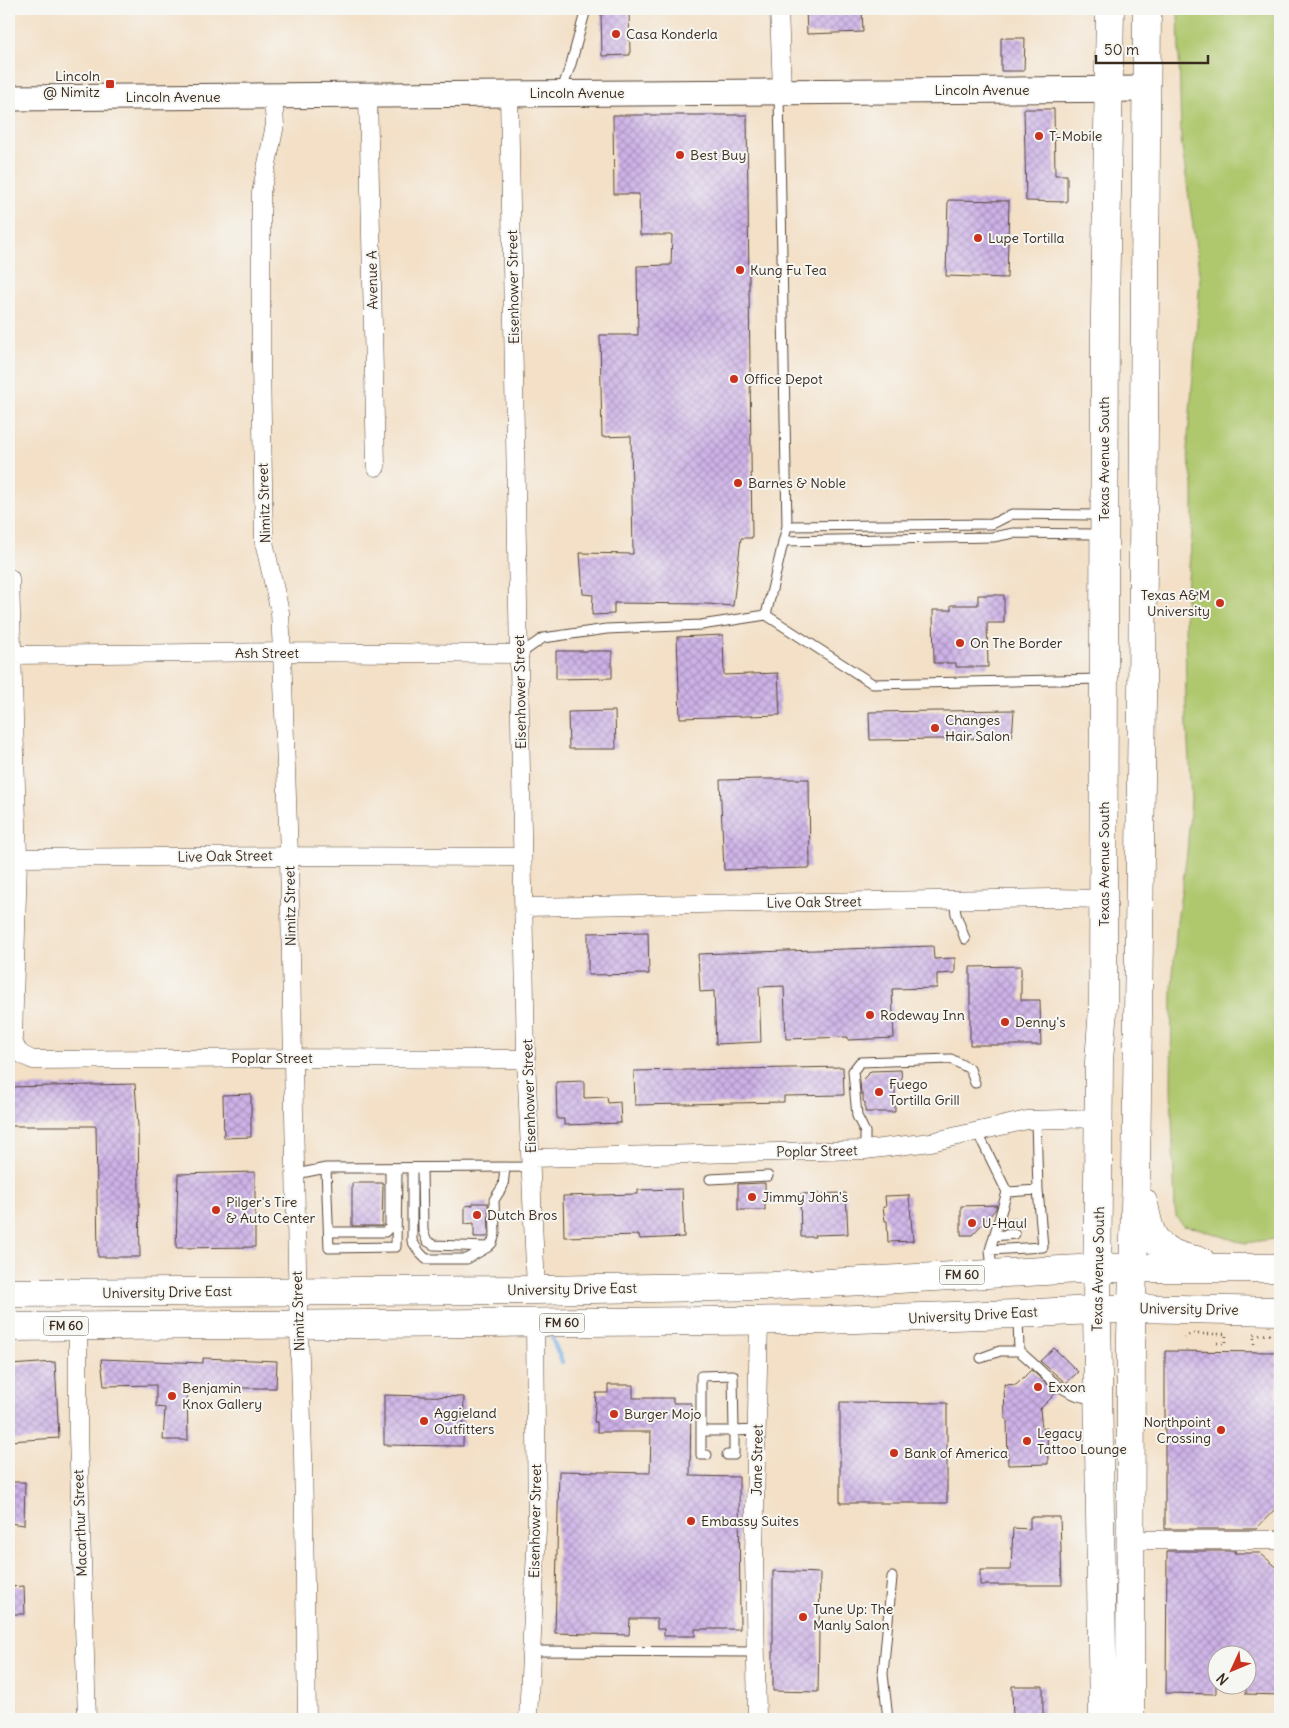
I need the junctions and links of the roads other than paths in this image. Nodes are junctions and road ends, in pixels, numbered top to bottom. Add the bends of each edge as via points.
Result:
1 (586, 9) edge
2 (779, 9) edge
3 (1110, 9) edge
4 (1147, 9) edge
5 (1108, 89) junction
6 (1146, 89) junction
7 (780, 91) junction
8 (509, 93) junction
9 (560, 93) junction
10 (368, 94) junction
11 (273, 97) junction
12 (9, 98) edge
13 (376, 467) dead end
14 (1143, 525) junction
15 (787, 526) junction
16 (1104, 526) junction
17 (783, 540) junction
18 (10, 578) dead end
19 (766, 615) junction
20 (282, 652) junction
21 (520, 654) junction
22 (14, 655) junction
23 (1105, 679) junction
24 (289, 856) junction
25 (522, 857) junction
26 (18, 858) junction
27 (1104, 899) junction
28 (954, 900) junction
29 (524, 907) junction
30 (965, 940) dead end
31 (292, 1058) junction
32 (526, 1059) junction
33 (975, 1083) dead end
34 (1099, 1118) junction
35 (1036, 1120) junction
36 (977, 1131) junction
37 (865, 1150) junction
38 (531, 1163) junction
39 (326, 1168) junction
40 (412, 1168) junction
41 (422, 1168) junction
42 (505, 1168) junction
43 (393, 1169) junction
44 (296, 1174) junction
45 (1136, 1174) junction
46 (768, 1176) dead end
47 (710, 1179) dead end
48 (1038, 1190) junction
49 (1007, 1192) junction
50 (998, 1224) junction
51 (1014, 1224) dead end
52 (329, 1232) junction
53 (1015, 1234) dead end
54 (994, 1236) junction
55 (488, 1248) junction
56 (991, 1262) junction
57 (1098, 1268) junction
58 (1134, 1268) junction
59 (1232, 1268) junction
60 (1280, 1268) edge
61 (298, 1290) junction
62 (536, 1290) junction
63 (9, 1293) edge
64 (48, 1293) junction
65 (1097, 1308) junction
66 (1131, 1308) junction
67 (9, 1313) edge
68 (1018, 1314) junction
69 (759, 1320) junction
70 (299, 1324) junction
71 (535, 1324) junction
72 (78, 1326) junction
73 (9, 1327) edge
74 (1278, 1330) edge
75 (1019, 1351) junction
76 (981, 1358) dead end
77 (1098, 1399) junction
78 (757, 1430) junction
79 (701, 1431) junction
80 (734, 1431) junction
81 (707, 1455) dead end
82 (728, 1455) dead end
83 (1131, 1540) junction
84 (1280, 1540) edge
85 (892, 1576) dead end
86 (532, 1651) junction
87 (756, 1652) junction
88 (87, 1719) edge
89 (307, 1719) edge
90 (528, 1719) edge
91 (757, 1719) edge
92 (888, 1719) edge
93 (1103, 1719) edge
94 (1130, 1719) edge

1 - 9 lane
2 - 7 street
3 - 5 main road, Texas Avenue South
4 - 6 main road
5 - 6 street, Lincoln Avenue
5 - 7 street, Lincoln Avenue
5 - 16 main road, Texas Avenue South
6 - 14 main road
7 - 9 street, Lincoln Avenue
7 - 15 lane
8 - 9 street, Lincoln Avenue
8 - 10 street, Lincoln Avenue
8 - 21 street, Eisenhower Street
10 - 11 street, Lincoln Avenue
10 - 13 street, Avenue A
11 - 12 street, Lincoln Avenue
11 - 20 street, Nimitz Street via 275,125 261,193 261,373 264,542 280,612
14 - 16 main road
14 - 45 main road
15 - 16 lane via 992,524 1012,514 1092,515
15 - 17 lane
16 - 17 lane via 1092,534 1014,533 993,537
16 - 23 main road, Texas Avenue South
17 - 19 lane
18 - 22 street
19 - 21 lane via 702,625 607,629 544,638
19 - 23 lane via 873,684
20 - 21 street, Ash Street
20 - 22 street, Ash Street
20 - 24 street, Nimitz Street
21 - 25 street, Eisenhower Street
22 - 26 street
23 - 27 main road, Texas Avenue South
24 - 25 street, Live Oak Street
24 - 26 street, Live Oak Street
24 - 31 street, Nimitz Street
25 - 29 street, Eisenhower Street
26 - 31 street, Poplar Street via 13,1039 18,1054 33,1060
27 - 28 street, Live Oak Street
27 - 34 main road, Texas Avenue South
28 - 29 street, Live Oak Street
28 - 30 lane
29 - 32 street, Eisenhower Street
31 - 32 street, Poplar Street
31 - 44 street, Nimitz Street
32 - 38 street, Eisenhower Street
33 - 37 lane via 970,1069 950,1059 860,1062 853,1071 856,1116 864,1132
34 - 35 street, Poplar Street
34 - 57 main road, Texas Avenue South
35 - 36 street, Poplar Street
35 - 48 lane
36 - 37 street, Poplar Street via 931,1142
36 - 49 lane
37 - 38 street, Poplar Street
38 - 42 lane
38 - 62 street, Eisenhower Street
39 - 43 lane
39 - 44 lane
39 - 52 lane
40 - 41 lane
40 - 43 lane
40 - 55 lane via 412,1241 420,1253 426,1259 467,1259
41 - 42 lane
41 - 55 lane via 423,1231 427,1241 434,1246
42 - 55 lane via 503,1186 494,1200 495,1234
43 - 52 lane via 390,1227 385,1232
43 - 52 lane via 396,1247 329,1248
44 - 61 street, Nimitz Street
45 - 58 main road
45 - 59 main road via 1149,1227 1164,1249 1177,1256
46 - 47 lane
48 - 49 lane
48 - 56 lane via 1042,1247
49 - 50 lane
50 - 51 lane
50 - 54 lane
53 - 54 lane
54 - 56 lane
56 - 57 main road, University Drive East / FM 60
56 - 62 main road, University Drive East / FM 60 via 773,1286
57 - 58 main road, University Drive East / FM 60
57 - 65 main road, Texas Avenue South
58 - 59 main road, FM 60
58 - 66 main road
59 - 60 main road, FM 60
61 - 62 main road, University Drive East / FM 60
61 - 64 main road, University Drive East / FM 60
61 - 70 street, Nimitz Street
63 - 64 main road, University Drive East / FM 60
64 - 67 main road via 28,1312
65 - 66 main road, University Drive / FM 60
65 - 68 main road, University Drive East / FM 60
65 - 77 main road, Texas Avenue South
66 - 74 main road, University Drive / FM 60
66 - 83 main road
68 - 69 main road, University Drive East / FM 60
68 - 75 lane
69 - 71 main road, University Drive East / FM 60
69 - 78 street, Jane Street
70 - 71 main road, University Drive East / FM 60
70 - 72 main road, University Drive East / FM 60
70 - 89 street, Nimitz Street
71 - 86 street, Eisenhower Street via 537,1529
72 - 73 main road, University Drive East / FM 60
72 - 88 street, Macarthur Street via 78,1441
75 - 76 lane via 1000,1351
75 - 77 lane via 1060,1389 1081,1398
77 - 93 main road, Texas Avenue South
78 - 80 lane
78 - 87 street, Jane Street
79 - 80 lane
79 - 80 lane via 701,1376 733,1375
79 - 81 lane via 701,1455
80 - 82 lane via 734,1454
83 - 84 street
83 - 94 main road
85 - 92 lane via 883,1674
86 - 87 lane
86 - 90 street, Eisenhower Street
87 - 91 street, Jane Street

